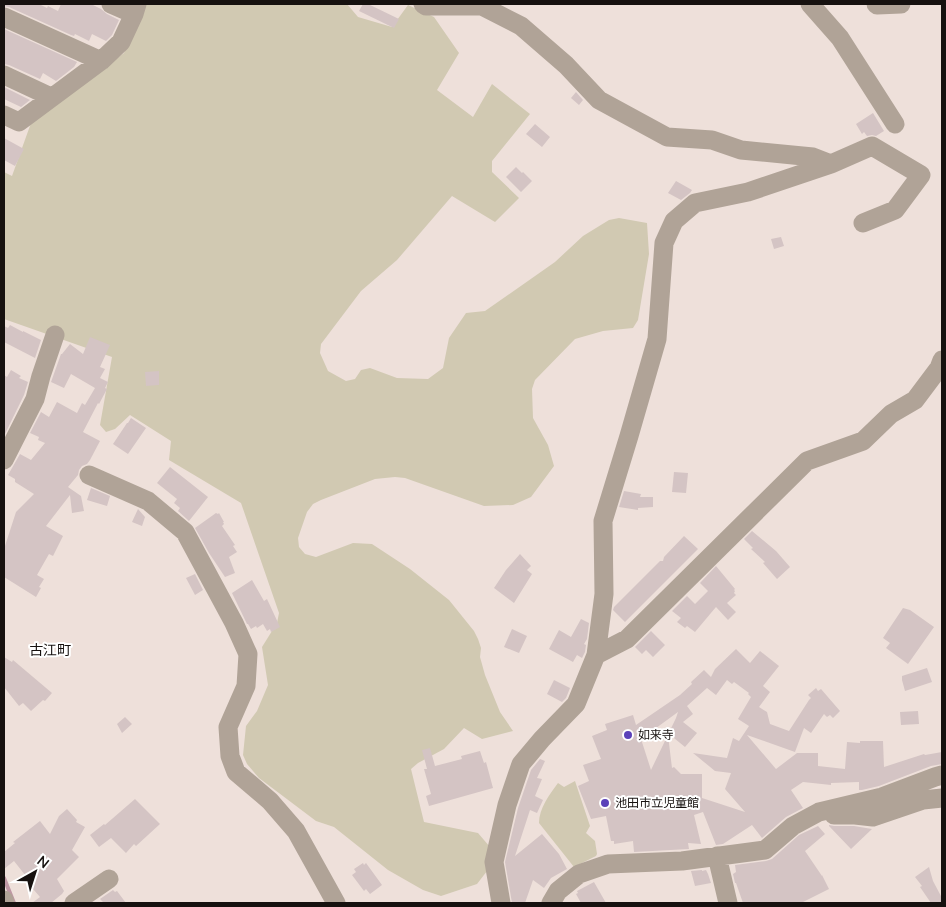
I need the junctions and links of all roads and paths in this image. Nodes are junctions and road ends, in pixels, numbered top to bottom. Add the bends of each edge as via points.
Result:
1 (111, 4) edge
2 (423, 4) edge
3 (810, 4) edge
4 (876, 4) edge
5 (901, 4) edge
6 (135, 9) edge
7 (4, 17) edge
8 (101, 61) junction
9 (4, 75) edge
10 (51, 98) junction
11 (4, 116) edge
12 (895, 124) dead end
13 (831, 164) junction
14 (863, 223) dead end
15 (55, 335) dead end
16 (942, 360) edge
17 (6, 449) edge
18 (89, 475) dead end
19 (596, 656) junction
20 (942, 775) edge
21 (942, 798) edge
22 (819, 812) junction
23 (717, 856) junction
24 (109, 879) dead end
25 (74, 903) edge
26 (336, 903) edge
27 (501, 903) edge
28 (551, 903) edge
29 (728, 903) edge

1 - 6 street
2 - 13 street via 482,6 521,26 566,65 599,100 667,137 712,140 741,150 813,157
3 - 12 street via 840,38
4 - 5 street
6 - 8 street via 122,42
7 - 8 street
8 - 10 street
9 - 10 street
10 - 11 street via 19,122
13 - 14 street via 872,146 921,176 894,210
13 - 19 street via 748,192 695,203 674,220 664,243 657,339 603,521 604,594
15 - 17 street via 35,398
16 - 19 street via 915,400 890,414 863,441 807,461 627,639
18 - 26 street via 148,501 185,532 248,654 246,686 228,726 230,756 236,772 270,801 296,831
19 - 27 street via 576,704 521,764 507,805 494,862
20 - 22 street via 882,797
21 - 22 street via 924,800 873,818
22 - 23 street via 793,826 765,850
23 - 28 street via 608,864 579,874 558,891
23 - 29 street
24 - 25 street

